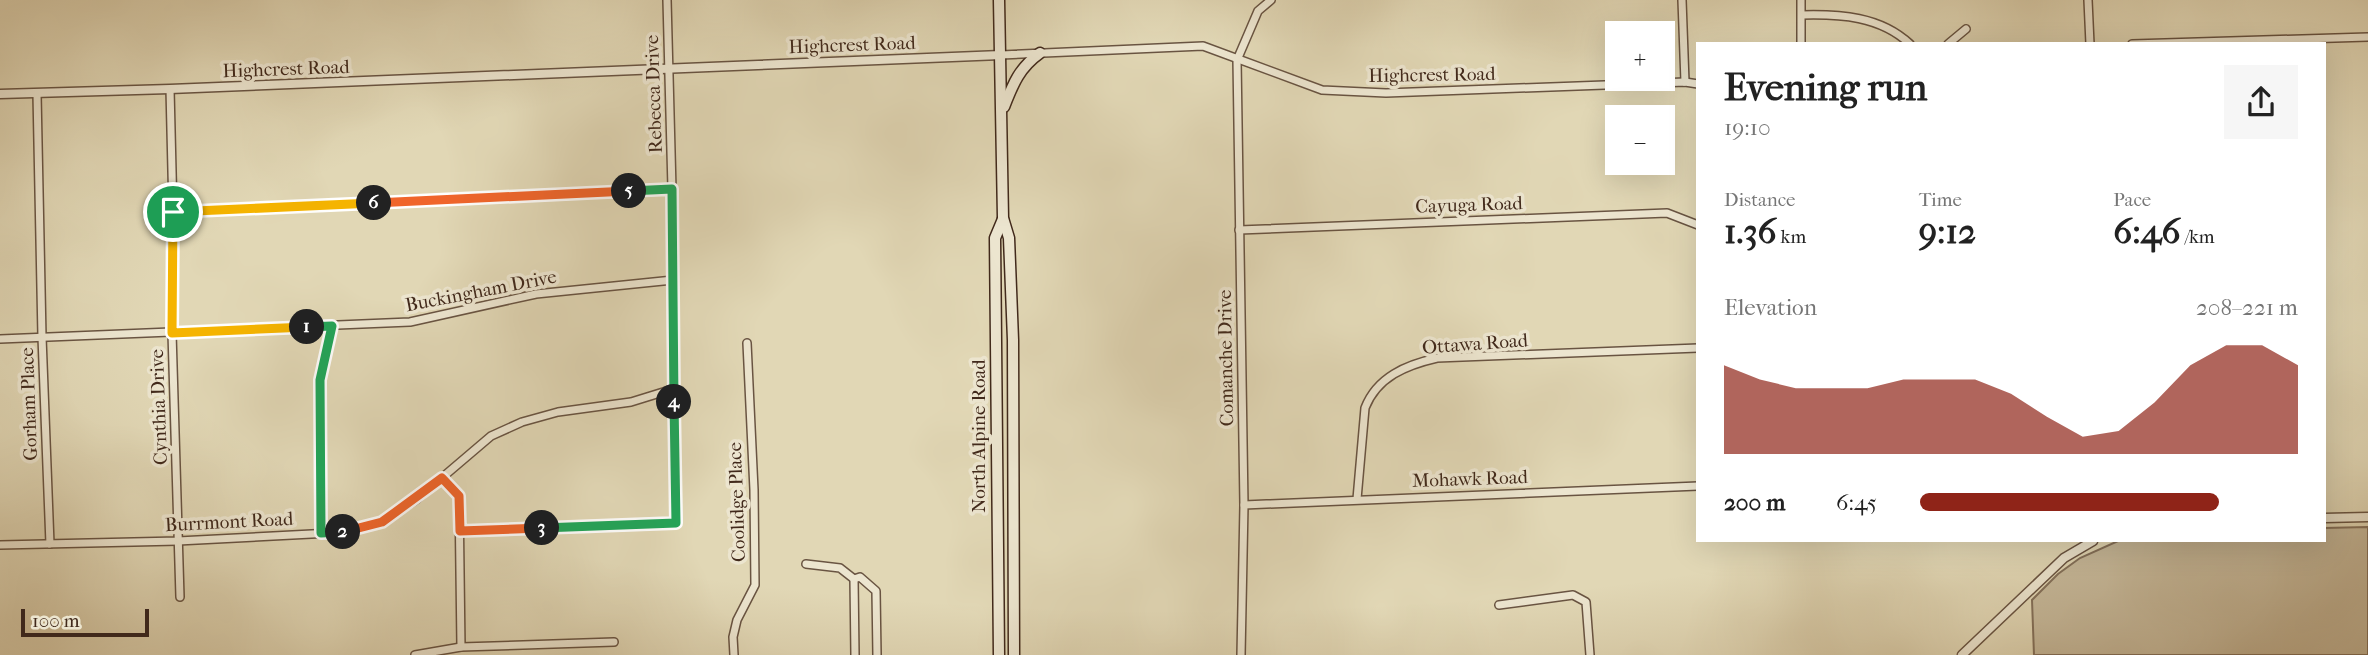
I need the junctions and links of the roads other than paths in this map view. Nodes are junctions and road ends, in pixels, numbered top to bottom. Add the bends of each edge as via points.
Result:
1 (667, 0) edge
2 (999, 0) edge
3 (1271, 0) edge
4 (1682, 0) edge
5 (1801, 0) edge
6 (2088, 0) edge
7 (1801, 15) junction
8 (1966, 29) dead end
9 (2368, 37) edge
10 (1801, 42) edge
11 (1908, 42) edge
12 (1950, 42) edge
13 (2090, 42) edge
14 (2249, 42) edge
15 (1040, 53) junction
16 (1001, 55) junction
17 (1237, 60) junction
18 (669, 68) junction
19 (1685, 82) junction
20 (1696, 84) edge
21 (170, 89) junction
22 (0, 93) edge
23 (37, 94) junction
24 (1002, 114) junction
25 (672, 189) junction
26 (173, 212) junction
27 (1003, 218) junction
28 (1696, 224) edge
29 (1239, 230) junction
30 (673, 280) junction
31 (332, 326) junction
32 (172, 333) junction
33 (42, 337) junction
34 (0, 339) edge
35 (747, 343) dead end
36 (1696, 348) edge
37 (673, 389) junction
38 (442, 478) junction
39 (1696, 486) edge
40 (1357, 499) junction
41 (1244, 505) junction
42 (2368, 517) edge
43 (2326, 518) edge
44 (460, 531) junction
45 (321, 533) junction
46 (178, 541) junction
47 (2091, 542) edge
48 (50, 544) junction
49 (0, 545) edge
50 (806, 564) dead end
51 (854, 579) junction
52 (180, 597) dead end
53 (1499, 605) dead end
54 (614, 642) dead end
55 (461, 647) junction
56 (415, 655) edge
57 (734, 655) edge
58 (855, 655) edge
59 (877, 655) edge
60 (999, 655) edge
61 (1014, 655) edge
62 (1241, 655) edge
63 (1590, 655) edge
64 (1962, 655) edge

1 - 18 street, Rebecca Drive
2 - 16 main road, North Alpine Road
3 - 17 street via 1258,10
4 - 19 street
5 - 7 street
6 - 13 street
7 - 10 street
7 - 11 street via 1837,14 1873,21
8 - 12 street
9 - 14 street
15 - 16 street, Highcrest Road
15 - 17 street, Highcrest Road via 1203,46
15 - 24 main road via 1014,81
16 - 18 street, Highcrest Road
16 - 24 main road, North Alpine Road
17 - 19 street, Highcrest Road via 1322,90 1386,93
17 - 29 street, Comanche Drive
18 - 21 street, Highcrest Road
18 - 25 street, Rebecca Drive
19 - 20 street, Highcrest Road
21 - 23 street, Highcrest Road
21 - 26 street, Cynthia Drive
22 - 23 street, Highcrest Road
23 - 33 street, Gorham Place
24 - 27 main road, North Alpine Road
25 - 26 street
25 - 30 street, Rebecca Drive
26 - 32 street, Cynthia Drive
27 - 60 main road, North Alpine Road via 995,238
27 - 61 main road, North Alpine Road via 1009,239 1013,340
28 - 29 street, Cayuga Road via 1667,213
29 - 41 street, Comanche Drive
30 - 31 street, Buckingham Drive via 536,294 410,322
30 - 37 street, Rebecca Drive
31 - 32 street, Buckingham Drive
31 - 45 street via 320,380
32 - 33 street, Buckingham Drive
32 - 46 street, Cynthia Drive
33 - 34 street, Buckingham Drive
33 - 48 street, Gorham Place
35 - 57 street, Coolidge Place via 755,585 737,620
36 - 40 street, Ottawa Road via 1437,358 1405,368 1383,380 1369,397
37 - 38 street, Burrmont Road via 631,402 522,422 491,436
37 - 44 street, Rebecca Drive via 676,523
38 - 44 street via 459,496
38 - 45 street, Burrmont Road via 382,522 351,532
39 - 40 street, Mohawk Road
40 - 41 street, Mohawk Road
41 - 62 street, Comanche Drive
42 - 43 street
44 - 55 street
45 - 46 street, Burrmont Road
46 - 48 street, Burrmont Road
46 - 52 street, Cynthia Drive
47 - 64 street via 2064,558
48 - 49 street, Burrmont Road
50 - 51 street via 840,568
51 - 58 street
51 - 59 street via 860,578 876,591
53 - 63 street via 1573,595 1586,602
54 - 55 street
55 - 56 street

